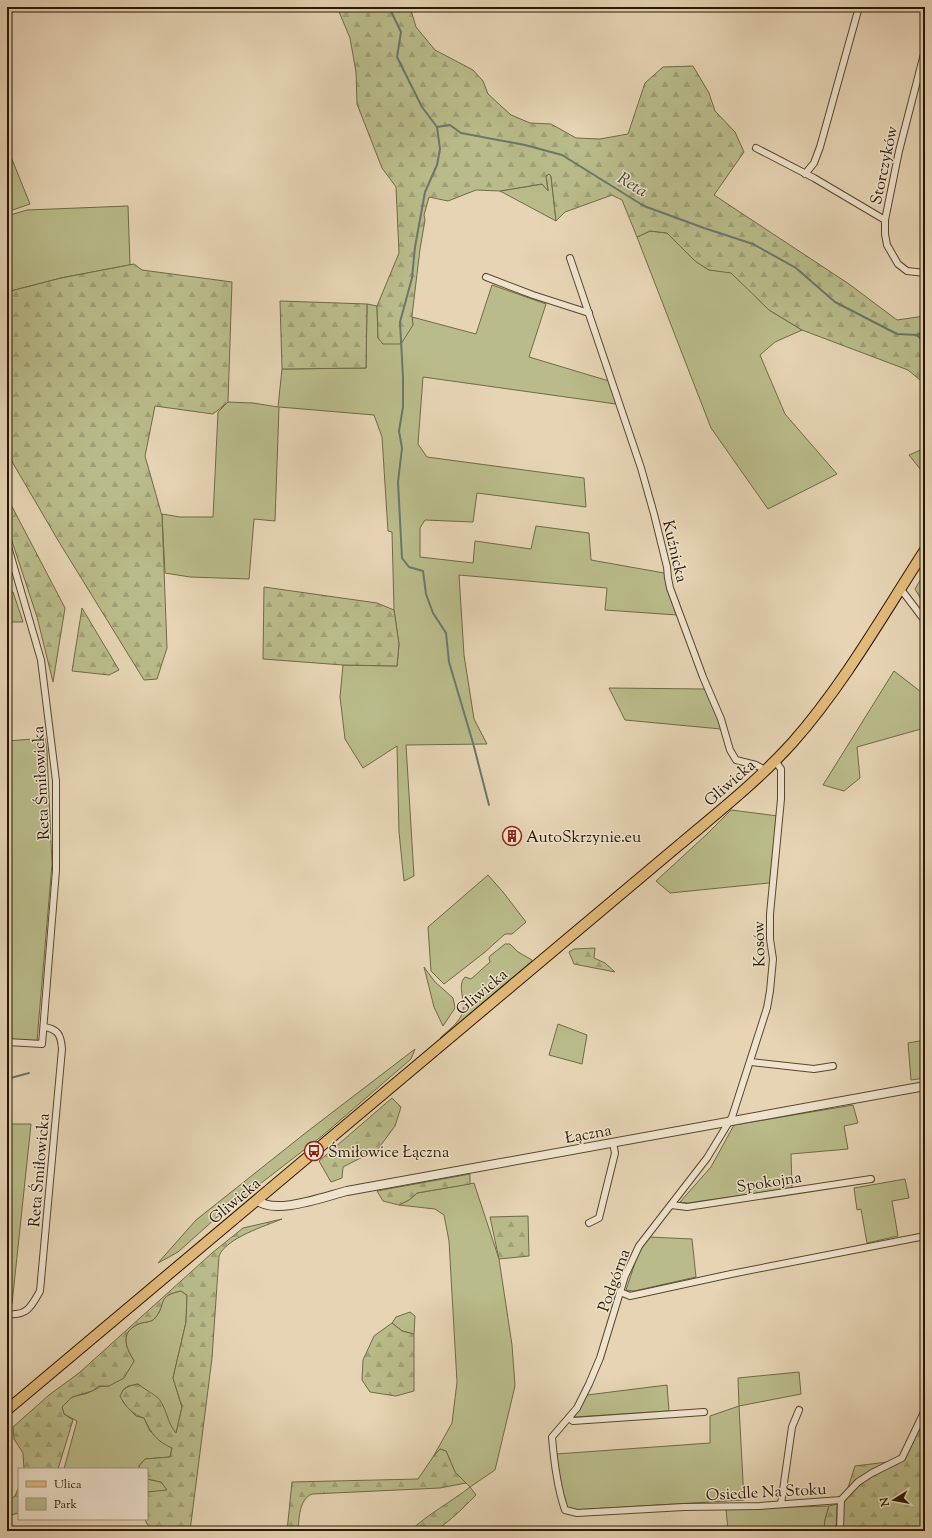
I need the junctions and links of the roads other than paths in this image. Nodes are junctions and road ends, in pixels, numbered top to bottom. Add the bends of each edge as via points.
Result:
1 (859, 7) edge
2 (925, 50) edge
3 (756, 148) dead end
4 (806, 174) junction
5 (885, 220) junction
6 (570, 258) dead end
7 (925, 273) edge
8 (486, 277) dead end
9 (589, 313) junction
10 (7, 543) edge
11 (925, 550) edge
12 (900, 588) junction
13 (925, 621) edge
14 (775, 761) junction
15 (765, 770) junction
16 (44, 1027) junction
17 (7, 1042) edge
18 (751, 1062) junction
19 (833, 1066) dead end
20 (925, 1086) edge
21 (729, 1122) junction
22 (613, 1143) junction
23 (871, 1179) dead end
24 (257, 1200) junction
25 (671, 1205) junction
26 (589, 1223) dead end
27 (925, 1236) edge
28 (620, 1292) junction
29 (7, 1314) edge
30 (7, 1410) edge
31 (799, 1410) dead end
32 (925, 1410) edge
33 (704, 1412) dead end
34 (569, 1418) junction
35 (841, 1500) junction
36 (781, 1504) junction
37 (565, 1510) joint
38 (840, 1531) edge

1 - 4 street via 820,147 814,163
2 - 5 street, Storczyków via 899,150
3 - 4 street, Storczyków
4 - 5 street, Storczyków
5 - 7 street via 887,245 898,264 908,271
6 - 9 street, Kuźnicka
8 - 9 street
9 - 15 street, Kuźnicka via 643,476 667,567 670,588 721,719 730,750 736,760
10 - 16 street, Reta Śmiłowicka via 41,660 56,781 56,870
11 - 12 main road, Gliwicka
12 - 13 street
12 - 14 main road, Gliwicka via 831,694
14 - 15 main road, Gliwicka
14 - 18 street, Kosów via 781,769 782,780 780,825 770,914 773,959 767,1008
15 - 24 main road, Gliwicka
16 - 17 street, Reta Śmiłowicka via 42,1044
16 - 29 street, Reta Śmiłowicka via 53,1028 58,1034 62,1049 41,1284 32,1306 17,1315
18 - 19 street via 814,1069
18 - 21 street, Kosów
20 - 21 street, Łączna
21 - 22 street, Łączna
21 - 25 street, Podgórna via 707,1158
22 - 24 street, Łączna via 347,1191 288,1205 267,1205
22 - 26 street via 615,1153 599,1218
23 - 25 street, Spokojna via 687,1207
24 - 30 main road, Gliwicka
25 - 28 street, Podgórna via 639,1246
27 - 28 street via 630,1296
28 - 34 street, Podgórna via 600,1358 577,1408
31 - 36 street via 792,1427
32 - 35 street, Osiedle Na Stoku via 902,1458 858,1482
33 - 34 street via 573,1420
34 - 37 street, Podgórna via 552,1437 558,1485
35 - 36 street, Osiedle Na Stoku
35 - 38 street
36 - 37 street, Osiedle Na Stoku via 577,1513

